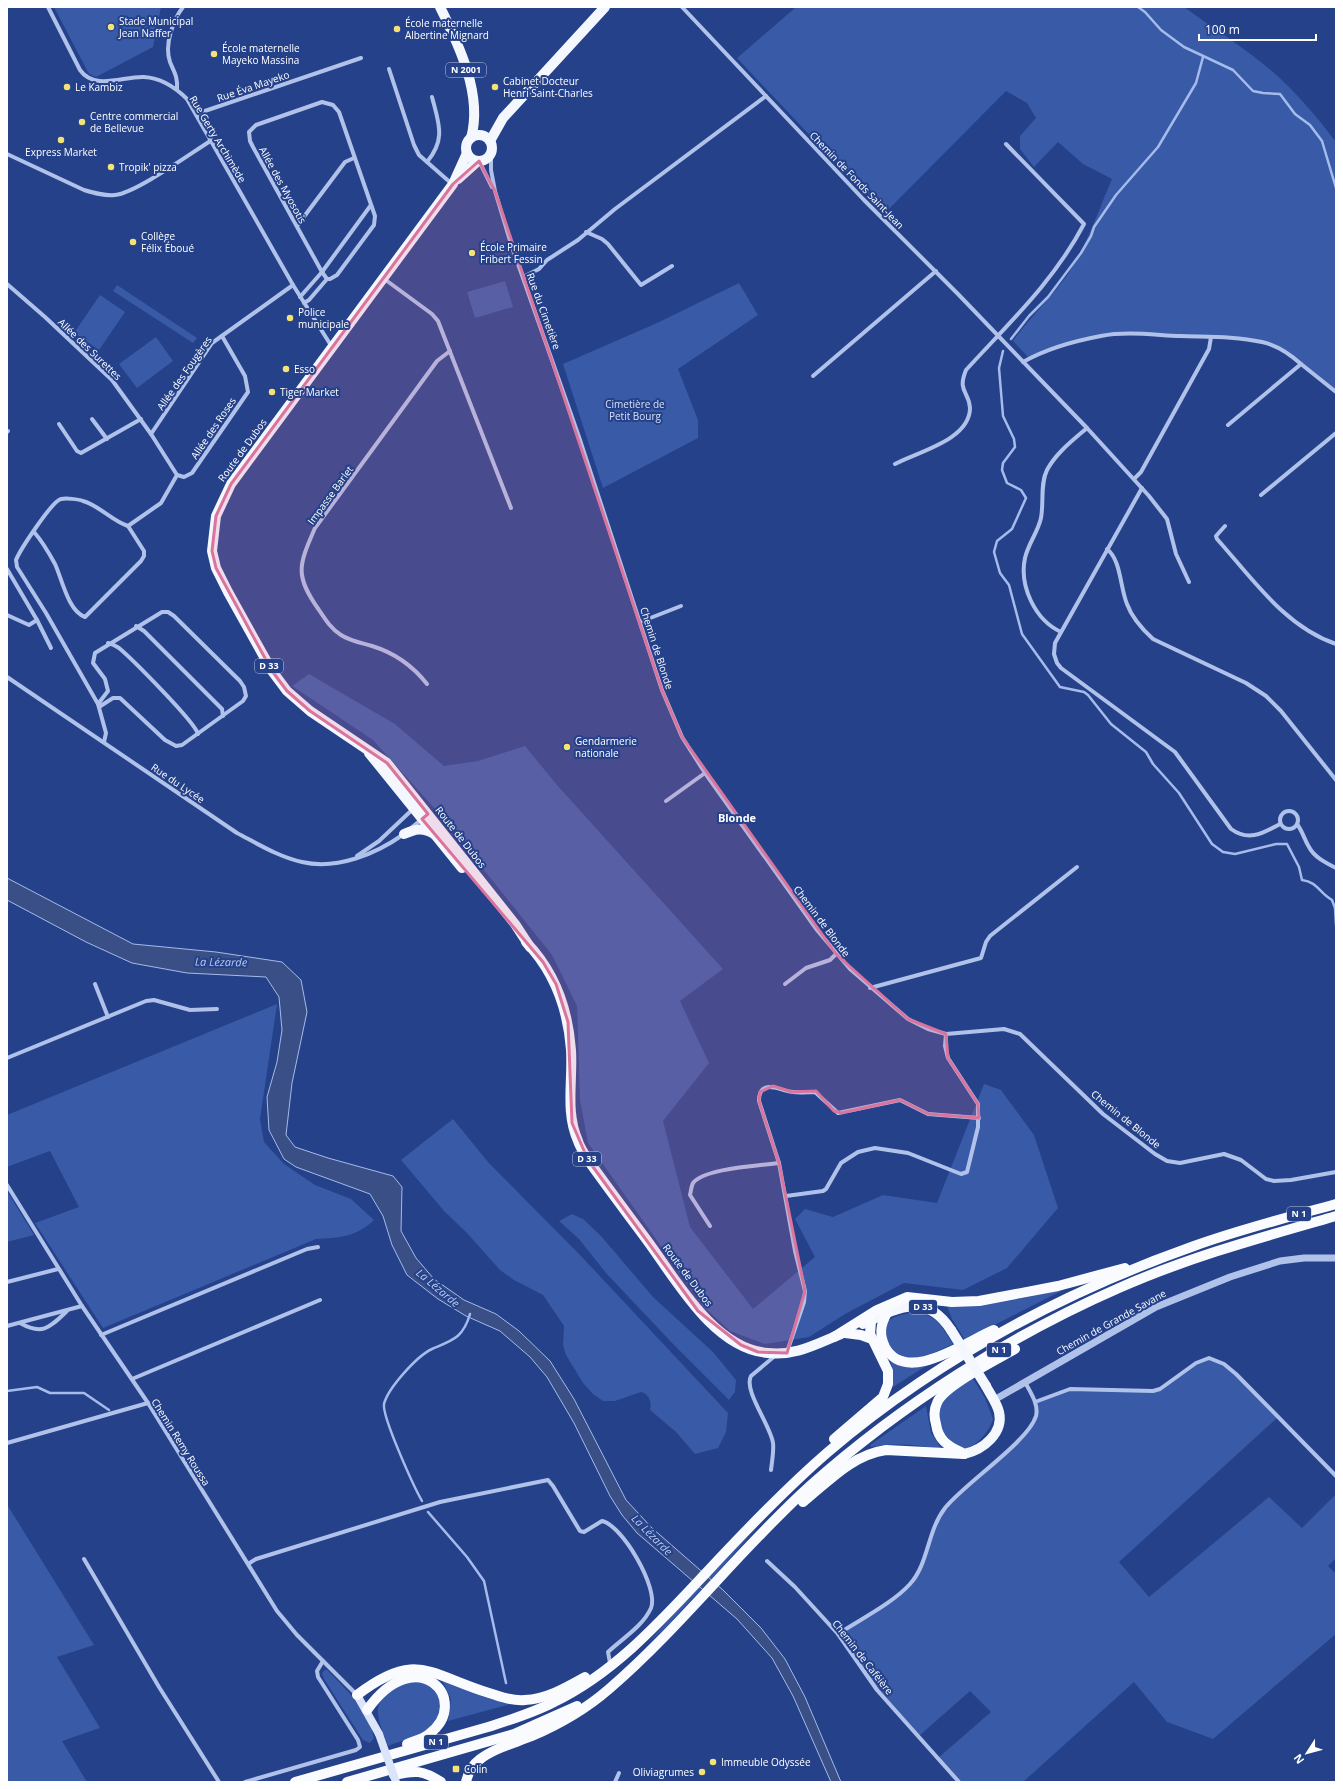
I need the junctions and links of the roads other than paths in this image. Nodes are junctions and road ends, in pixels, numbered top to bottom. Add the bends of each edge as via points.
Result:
1 (48, 7) edge
2 (183, 7) edge
3 (440, 7) edge
4 (605, 7) edge
5 (682, 7) edge
6 (361, 58) dead end
7 (389, 69) dead end
8 (177, 89) junction
9 (766, 96) junction
10 (432, 97) dead end
11 (196, 114) junction
12 (471, 138) junction
13 (212, 140) junction
14 (490, 141) junction
15 (1006, 144) dead end
16 (467, 152) junction
17 (491, 153) junction
18 (7, 154) edge
19 (354, 158) junction
20 (478, 161) junction
21 (427, 162) junction
22 (452, 184) junction
23 (494, 191) junction
24 (371, 205) junction
25 (297, 226) junction
26 (586, 232) junction
27 (672, 266) dead end
28 (936, 271) junction
29 (322, 272) junction
30 (523, 277) junction
31 (383, 278) junction
32 (327, 279) junction
33 (7, 284) edge
34 (293, 285) junction
35 (300, 297) junction
36 (304, 303) junction
37 (998, 335) junction
38 (222, 336) junction
39 (1211, 337) junction
40 (332, 348) junction
41 (450, 351) junction
42 (1023, 362) junction
43 (1301, 364) junction
44 (813, 376) dead end
45 (1336, 392) edge
46 (92, 419) dead end
47 (141, 419) junction
48 (59, 424) dead end
49 (1228, 425) dead end
50 (1087, 428) junction
51 (1336, 433) edge
52 (151, 434) junction
53 (579, 437) joint
54 (107, 439) junction
55 (895, 464) dead end
56 (177, 474) junction
57 (1134, 479) junction
58 (1142, 488) junction
59 (1260, 495) dead end
60 (511, 508) dead end
61 (128, 526) junction
62 (1225, 526) dead end
63 (34, 532) junction
64 (1107, 549) junction
65 (7, 569) edge
66 (1189, 582) dead end
67 (681, 606) dead end
68 (7, 616) edge
69 (38, 620) junction
70 (640, 622) junction
71 (136, 626) junction
72 (1061, 632) junction
73 (108, 643) junction
74 (1336, 644) edge
75 (52, 648) dead end
76 (7, 677) edge
77 (427, 684) dead end
78 (98, 705) junction
79 (223, 716) junction
80 (198, 734) junction
81 (104, 742) junction
82 (705, 773) junction
83 (1336, 780) edge
84 (666, 800) dead end
85 (416, 806) junction
86 (425, 816) junction
87 (1280, 824) junction
88 (1297, 824) junction
89 (404, 834) junction
90 (434, 834) junction
91 (355, 858) junction
92 (1077, 867) dead end
93 (1336, 868) edge
94 (530, 947) junction
95 (836, 954) junction
96 (95, 984) dead end
97 (785, 984) dead end
98 (870, 988) junction
99 (217, 1009) dead end
100 (108, 1017) junction
101 (946, 1034) junction
102 (7, 1058) edge
103 (979, 1118) junction
104 (779, 1162) junction
105 (1336, 1172) edge
106 (7, 1184) edge
107 (786, 1196) junction
108 (1336, 1204) edge
109 (1336, 1216) edge
110 (710, 1226) dead end
111 (318, 1247) dead end
112 (1336, 1258) edge
113 (1154, 1261) junction
114 (58, 1269) junction
115 (7, 1282) edge
116 (320, 1300) dead end
117 (82, 1306) junction
118 (1048, 1308) junction
119 (68, 1310) junction
120 (887, 1313) junction
121 (871, 1321) junction
122 (20, 1323) junction
123 (1044, 1325) junction
124 (7, 1326) edge
125 (845, 1333) junction
126 (102, 1335) junction
127 (834, 1337) junction
128 (872, 1339) junction
129 (783, 1353) junction
130 (132, 1379) junction
131 (1025, 1382) junction
132 (994, 1400) junction
133 (1035, 1402) junction
134 (148, 1403) junction
135 (7, 1442) edge
136 (964, 1454) junction
137 (771, 1470) dead end
138 (1336, 1476) edge
139 (769, 1506) junction
140 (756, 1540) junction
141 (84, 1559) dead end
142 (767, 1561) dead end
143 (248, 1564) junction
144 (838, 1634) junction
145 (625, 1655) junction
146 (323, 1661) junction
147 (610, 1663) junction
148 (631, 1668) junction
149 (357, 1695) junction
150 (367, 1710) junction
151 (618, 1773) dead end
152 (314, 1776) junction
153 (219, 1782) edge
154 (245, 1782) edge
155 (294, 1782) edge
156 (347, 1782) edge
157 (368, 1782) edge
158 (396, 1782) edge
159 (441, 1782) edge
160 (466, 1782) edge
161 (615, 1782) edge
162 (959, 1782) edge

1 - 8 street, Rue Gerty Archimède via 80,70 88,78 101,81 146,77
2 - 8 street via 177,14 168,48 170,62 177,76
3 - 12 main road, N 2001 via 464,60 474,103 475,123
4 - 14 main road via 502,118
5 - 9 street, Chemin de Fonds Saint-Jean
6 - 11 street, Rue Éva Mayeko
7 - 21 street via 414,145 419,155
8 - 11 street, Rue Gerty Archimède
9 - 26 street
9 - 28 street, Chemin de Fonds Saint-Jean via 868,204
10 - 21 street via 440,126 439,142
11 - 13 street, Rue Gerty Archimède
12 - 14 main road via 479,135
12 - 16 main road via 467,144
13 - 18 street via 137,187 115,195 84,190
13 - 34 street, Rue Gerty Archimède
14 - 17 main road
15 - 37 street via 1084,224 1075,242 1048,281
16 - 20 main road
16 - 22 main road, Route de Dubos / D 33
17 - 20 main road
17 - 23 street, Rue du Cimetière
19 - 24 street, Allée des Myosotis
19 - 25 street via 345,162
19 - 25 street, Allée des Myosotis via 339,112 328,103 314,104 252,128 249,136 253,147
20 - 22 main road, Route de Dubos / D 33
20 - 23 street, Rue du Cimetière
21 - 22 street
22 - 31 main road, Route de Dubos / D 33
23 - 30 street, Rue du Cimetière
24 - 29 street
24 - 32 street, Allée des Myosotis via 375,216 374,225 334,278
25 - 29 street, Allée des Myosotis
26 - 27 street via 608,244 641,285
26 - 30 street via 544,262 539,269
28 - 37 street, Chemin de Fonds Saint-Jean
28 - 44 street
29 - 32 street, Allée des Myosotis
29 - 35 street
30 - 53 street, Rue du Cimetière
31 - 40 main road, Route de Dubos / D 33
31 - 41 street via 432,314 438,321
32 - 36 street, Allée des Myosotis
33 - 47 street, Allée des Surettes via 102,369
34 - 35 street, Rue Gerty Archimède
34 - 38 street, Allée des Fougères
35 - 36 street, Rue Gerty Archimède
36 - 40 street, Rue Gerty Archimède
37 - 42 street, Chemin de Fonds Saint-Jean
37 - 55 street via 966,370 962,381 963,391 970,405 966,422 947,440 922,454 912,455
38 - 52 street, Allée des Fougères via 212,343
38 - 56 street, Allée des Roses via 245,376 248,392 192,473 184,477
39 - 42 street via 1128,334 1101,336 1040,352
39 - 43 street via 1262,342 1292,356
39 - 57 street via 1209,349 1141,472
40 - 85 main road, Route de Dubos / D 33 via 231,484 216,516 212,551 216,568 228,592 272,671 287,691 310,711 366,748
41 - 60 street
41 - 77 street, Impasse Barlet via 437,361 315,528 300,571 305,589 331,627 349,639 398,656
42 - 50 street, Chemin de Fonds Saint-Jean
43 - 45 street
43 - 49 street
46 - 54 street
47 - 52 street, Allée des Surettes
47 - 54 street
48 - 54 street via 79,453
50 - 57 street, Chemin de Fonds Saint-Jean
50 - 72 street via 1054,458 1047,470 1043,482 1041,520 1024,563 1023,571 1035,610 1043,620
51 - 59 street
52 - 56 street
53 - 70 street, Chemin de Blonde
56 - 61 street via 161,503
57 - 58 street, Chemin de Fonds Saint-Jean
58 - 64 street
58 - 66 street, Chemin de Fonds Saint-Jean via 1164,513 1176,554
61 - 63 street via 82,501 62,498 46,513
61 - 63 street via 144,551 144,556 86,617 81,616 74,606 53,561
62 - 74 street via 1217,533 1217,539 1278,607 1300,627
63 - 78 street via 18,556 17,567
64 - 72 street
64 - 83 street via 1113,556 1127,604 1144,630 1153,639 1246,683 1266,696
65 - 69 street
67 - 70 street
68 - 69 street via 28,625
69 - 75 street
70 - 82 street, Chemin de Blonde via 662,690 679,730
71 - 73 street
71 - 79 street via 222,709
71 - 79 street via 158,613 168,612 240,681 246,696
72 - 87 street via 1055,643 1054,654 1061,668 1175,752 1231,829 1240,836 1247,837
73 - 78 street via 92,658 105,679 108,691
73 - 80 street via 115,645 130,658 190,720
76 - 81 street, Rue du Lycée
78 - 80 street via 113,698 120,698 165,740 176,746
78 - 81 street via 106,733
79 - 80 street
81 - 91 street, Rue du Lycée via 237,833 276,853 314,863
82 - 84 street
82 - 95 street, Chemin de Blonde
85 - 86 main road, Route de Dubos / D 33
85 - 91 street, Rue du Lycée
86 - 89 street, Rue du Lycée
86 - 90 main road, Route de Dubos / D 33
86 - 94 main road, Route de Dubos / D 33 via 515,924
87 - 88 street via 1290,829
87 - 88 street via 1280,815 1289,810 1297,815
88 - 93 street via 1304,833 1309,847 1317,856
89 - 90 main road via 420,829
89 - 91 street, Rue du Lycée via 375,852
90 - 94 main road, Route de Dubos / D 33 via 510,927
92 - 98 street via 990,936 982,957
94 - 129 main road, Route de Dubos / D 33 via 543,962 556,984 568,1022 572,1123 588,1160 698,1310 726,1336 740,1345 758,1352
95 - 97 street via 830,960 806,968
95 - 98 street, Chemin de Blonde
96 - 100 street
98 - 101 street, Chemin de Blonde via 908,1019
99 - 100 street via 190,1010 154,1000
100 - 102 street
101 - 103 street via 948,1058 976,1098
101 - 105 street, Chemin de Blonde via 1004,1029 1020,1034 1103,1114 1167,1161 1180,1163 1224,1154 1241,1160 1266,1179 1274,1181
103 - 104 street via 928,1114 900,1100 838,1113 814,1092 792,1092 769,1086 760,1092 758,1101
103 - 107 street via 970,1167 964,1174 958,1174 908,1153 875,1148 858,1152 842,1163 823,1191
104 - 107 street
104 - 110 street via 715,1172 696,1181 690,1195
106 - 114 street, Chemin Remy Roussa
107 - 129 street via 805,1297
108 - 113 highway, N 1 via 1195,1246
109 - 123 highway, N 1 via 1249,1240 1161,1271 1120,1287
111 - 126 street via 307,1249
112 - 131 street, Chemin de Grande Savane via 1280,1261 1184,1294 1156,1307
113 - 118 highway, N 1
113 - 127 highway via 1058,1286 979,1301 952,1302 907,1297 877,1310
114 - 115 street
114 - 117 street, Chemin Remy Roussa
116 - 130 street
117 - 119 street
117 - 126 street, Chemin Remy Roussa
118 - 120 highway via 930,1360 914,1364 893,1358 886,1348 880,1331
118 - 139 highway, N 1 via 925,1378 829,1451
119 - 122 street
119 - 122 street via 50,1327 41,1330
120 - 121 main road, Route de Dubos / D 33
120 - 132 main road, Route de Dubos / D 33, bridge via 905,1307 922,1306 936,1312 945,1320
121 - 125 main road, Route de Dubos / D 33
121 - 128 highway via 869,1330
122 - 124 street
123 - 136 highway via 1025,1343 955,1384 942,1394 937,1402 934,1417 942,1440 948,1447
123 - 140 highway, N 1 via 932,1391 886,1424 809,1488
125 - 127 main road, Route de Dubos / D 33
125 - 128 highway
126 - 130 street, Chemin Remy Roussa
127 - 129 main road, Route de Dubos / D 33 via 804,1350
128 - 139 highway via 888,1371 888,1384 883,1397 786,1482
129 - 137 street via 751,1376 749,1382 772,1437
130 - 134 street, Chemin Remy Roussa
131 - 132 street, Chemin de Grande Savane
131 - 133 street
132 - 136 main road, Route de Dubos via 1000,1419 994,1434 980,1448
133 - 138 street via 1070,1389 1153,1391 1160,1389 1196,1363 1209,1358 1224,1364 1246,1384
133 - 144 street via 1036,1415 1022,1437 962,1489 936,1521 919,1571 910,1584
134 - 135 street
134 - 143 street, Chemin Remy Roussa
136 - 140 highway via 886,1450 860,1458
139 - 145 highway, N 1
140 - 148 highway, N 1 via 686,1615
141 - 153 street via 159,1687
142 - 144 street, Chemin de Caféière
143 - 146 street, Chemin Remy Roussa via 277,1611
143 - 147 street via 256,1559 440,1502 546,1480 553,1486 580,1531 584,1532 602,1521 608,1522 617,1530 646,1576 652,1593 651,1607 646,1617 608,1652
144 - 162 street, Chemin de Caféière via 877,1690
145 - 147 highway
145 - 152 highway, N 1 via 587,1683 555,1702 519,1717
146 - 149 street, Chemin Remy Roussa
146 - 154 street via 317,1671 318,1676 360,1747
147 - 149 highway via 551,1694 527,1700 505,1698 419,1668 402,1669 391,1673
148 - 156 highway, N 1 via 588,1699 561,1714 514,1734
148 - 160 highway via 586,1707 563,1721 478,1760
149 - 150 main road
150 - 152 highway via 386,1688 412,1676 434,1682 445,1703 442,1721 429,1734
150 - 158 main road, bridge via 379,1734
151 - 161 street
152 - 155 highway, N 1
157 - 159 highway via 404,1772 424,1772

